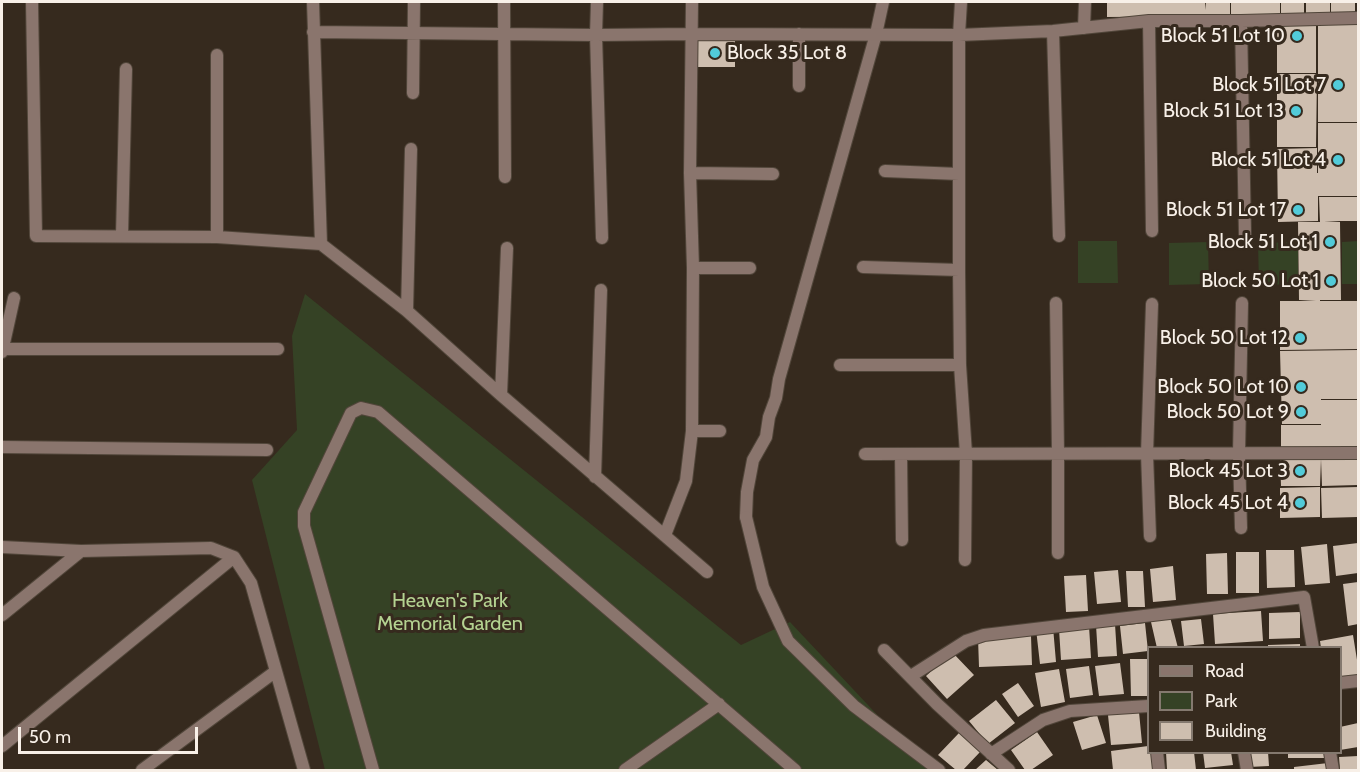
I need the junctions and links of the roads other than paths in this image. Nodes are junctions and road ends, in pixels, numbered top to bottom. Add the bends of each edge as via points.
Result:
1 (32, 2) edge
2 (313, 2) edge
3 (414, 2) edge
4 (504, 2) edge
5 (597, 2) edge
6 (692, 2) edge
7 (883, 2) edge
8 (961, 2) edge
9 (1085, 2) edge
10 (1359, 18) edge
11 (1149, 21) junction
12 (1241, 21) junction
13 (1084, 28) junction
14 (1053, 31) junction
15 (313, 32) junction
16 (414, 33) junction
17 (504, 33) junction
18 (691, 33) junction
19 (799, 34) junction
20 (876, 34) junction
21 (959, 35) junction
22 (596, 36) junction
23 (217, 55) dead end
24 (126, 69) dead end
25 (799, 86) dead end
26 (413, 93) dead end
27 (411, 149) dead end
28 (885, 171) dead end
29 (690, 173) junction
30 (773, 174) dead end
31 (959, 174) junction
32 (505, 177) dead end
33 (1152, 231) dead end
34 (1245, 235) dead end
35 (122, 236) junction
36 (1059, 236) dead end
37 (217, 237) junction
38 (602, 238) dead end
39 (321, 244) junction
40 (507, 248) dead end
41 (863, 267) dead end
42 (693, 268) junction
43 (750, 268) dead end
44 (959, 270) junction
45 (601, 290) dead end
46 (14, 298) dead end
47 (1056, 303) dead end
48 (1242, 303) dead end
49 (1152, 304) dead end
50 (407, 311) junction
51 (278, 350) dead end
52 (2, 351) edge
53 (840, 364) dead end
54 (960, 365) junction
55 (501, 395) junction
56 (692, 431) junction
57 (720, 431) dead end
58 (2, 447) edge
59 (267, 450) dead end
60 (1058, 453) junction
61 (1239, 453) junction
62 (1359, 453) edge
63 (865, 454) dead end
64 (901, 454) junction
65 (966, 454) junction
66 (1147, 454) junction
67 (596, 477) junction
68 (1241, 528) dead end
69 (666, 535) junction
70 (1150, 536) dead end
71 (902, 540) dead end
72 (2, 547) edge
73 (81, 551) junction
74 (1058, 553) dead end
75 (234, 557) junction
76 (965, 560) dead end
77 (707, 572) dead end
78 (2, 615) edge
79 (1313, 646) edge
80 (884, 650) dead end
81 (276, 671) junction
82 (911, 676) junction
83 (1359, 681) edge
84 (1342, 683) edge
85 (718, 704) junction
86 (1147, 706) edge
87 (2, 746) edge
88 (991, 754) junction
89 (1157, 754) edge
90 (1244, 754) edge
91 (1330, 754) edge
92 (142, 771) edge
93 (304, 771) edge
94 (373, 771) edge
95 (625, 771) edge
96 (795, 771) edge
97 (939, 771) edge
98 (1009, 771) edge
99 (1159, 771) edge
100 (1247, 771) edge
101 (1333, 771) edge

1 - 35 street via 36,236
2 - 15 street
3 - 16 street
4 - 17 street
5 - 22 street
6 - 18 street
7 - 20 street
8 - 21 street
9 - 13 street
10 - 12 street
11 - 12 street
11 - 13 street
11 - 33 street
12 - 34 street
13 - 14 street
14 - 21 street
14 - 36 street
15 - 16 street
15 - 39 street
16 - 17 street
16 - 26 street
17 - 22 street
17 - 32 street
18 - 19 street
18 - 22 street
18 - 29 street
19 - 20 street
19 - 25 street
20 - 21 street
20 - 97 street via 766,437 753,460 746,517 763,587 788,641 854,706
21 - 31 street
22 - 38 street
23 - 37 street
24 - 35 street
27 - 50 street
28 - 31 street
29 - 30 street
29 - 42 street
31 - 44 street
35 - 37 street
37 - 39 street
39 - 50 street
40 - 55 street
41 - 44 street
42 - 43 street
42 - 56 street
44 - 54 street
45 - 67 street
46 - 52 street
47 - 60 street
48 - 61 street
49 - 66 street
50 - 55 street
51 - 52 street
53 - 54 street
54 - 65 street
55 - 67 street
56 - 57 street
56 - 69 street via 686,481
58 - 59 street
60 - 65 street
60 - 66 street
60 - 74 street
61 - 62 street
61 - 66 street
61 - 68 street
63 - 64 street
64 - 65 street
64 - 71 street
65 - 76 street
66 - 70 street
67 - 69 street
69 - 77 street
72 - 73 street
73 - 75 street via 211,548
73 - 78 street
75 - 81 street via 251,583
75 - 87 street
79 - 82 street via 1305,597 984,635 966,641
80 - 82 street
81 - 92 street
81 - 93 street
82 - 88 street
83 - 84 street
85 - 94 street via 378,412 361,408 351,413 304,512 304,526
85 - 95 street
85 - 96 street
86 - 88 street via 1070,711 1043,720
88 - 98 street
89 - 99 street
90 - 100 street
91 - 101 street

